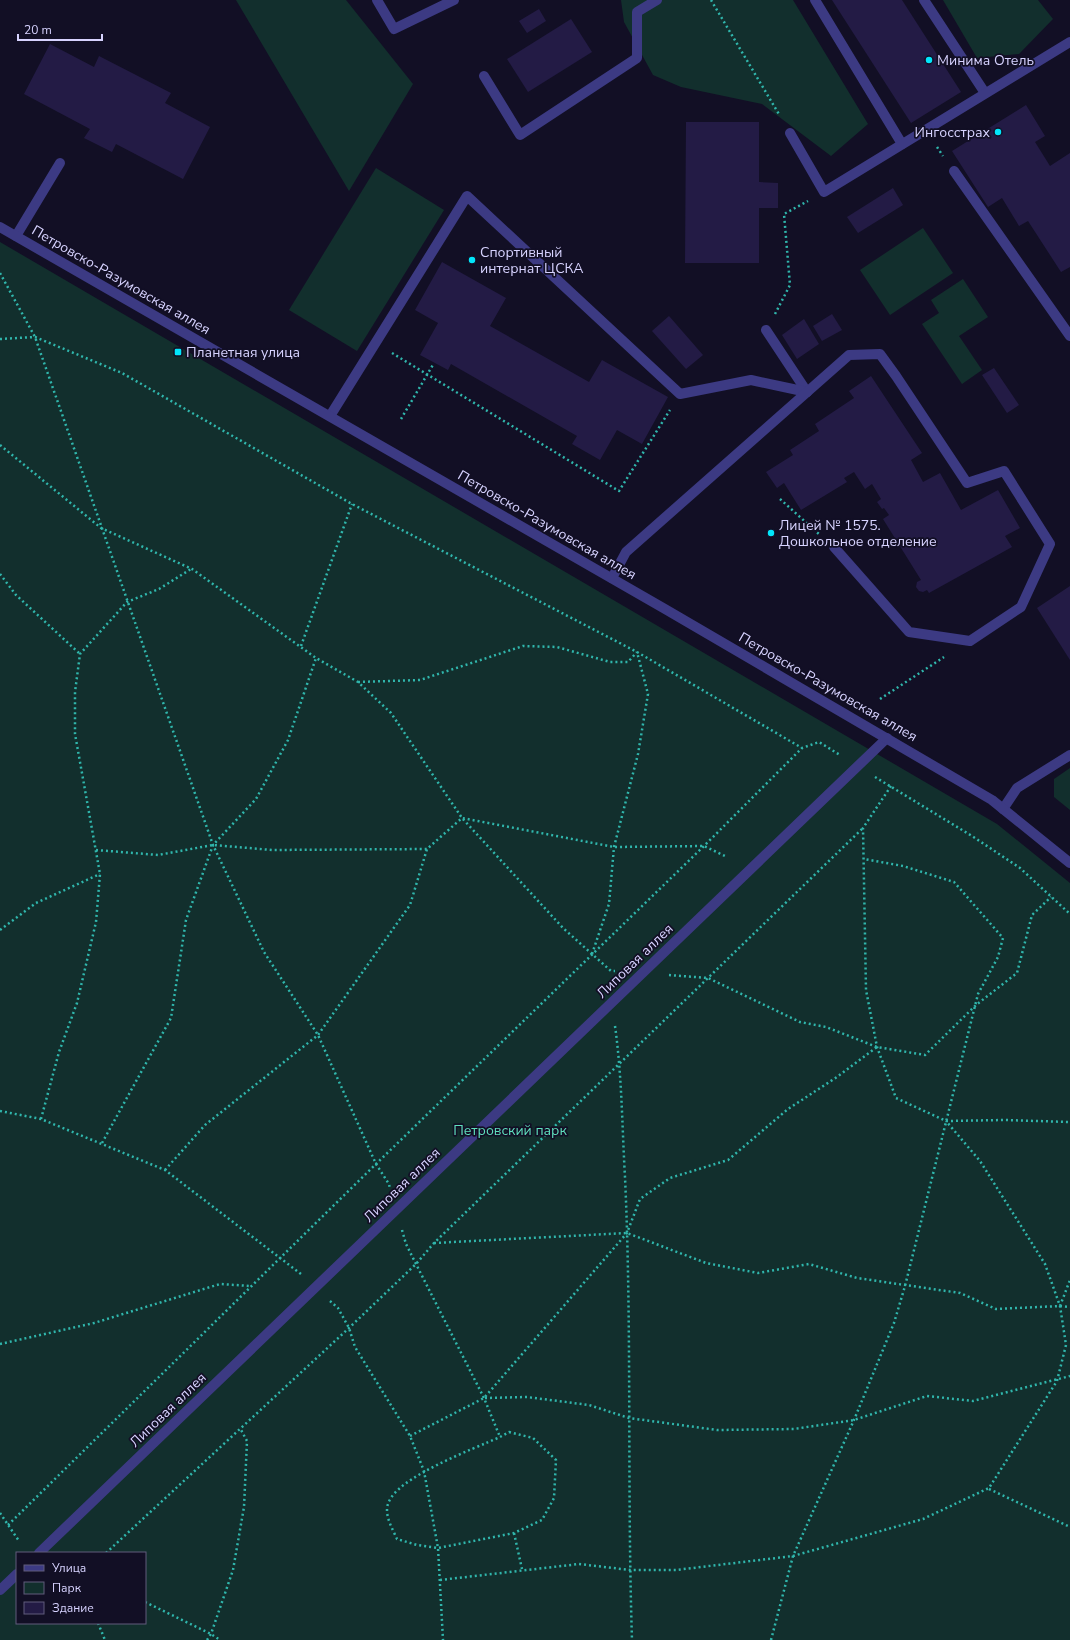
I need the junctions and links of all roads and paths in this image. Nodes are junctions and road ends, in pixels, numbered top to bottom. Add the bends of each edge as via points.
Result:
1 (377, 0) edge
2 (454, 0) edge
3 (657, 0) edge
4 (710, 0) edge
5 (815, 0) edge
6 (924, 0) edge
7 (1070, 42) edge
8 (484, 76) dead end
9 (985, 93) junction
10 (790, 134) joint
11 (902, 144) junction
12 (60, 163) dead end
13 (954, 171) dead end
14 (824, 192) junction
15 (0, 227) edge
16 (16, 236) junction
17 (0, 274) edge
18 (766, 330) joint
19 (1070, 336) edge
20 (35, 337) junction
21 (0, 339) edge
22 (374, 343) junction
23 (434, 363) dead end
24 (427, 374) junction
25 (807, 392) junction
26 (680, 394) junction
27 (330, 416) junction
28 (401, 419) dead end
29 (0, 445) edge
30 (780, 499) dead end
31 (352, 504) junction
32 (101, 528) junction
33 (834, 547) joint
34 (192, 568) junction
35 (0, 574) edge
36 (612, 578) junction
37 (127, 602) junction
38 (970, 641) junction
39 (301, 646) junction
40 (637, 652) junction
41 (80, 654) junction
42 (316, 658) junction
43 (358, 682) junction
44 (880, 699) dead end
45 (887, 738) junction
46 (819, 742) dead end
47 (802, 748) junction
48 (1070, 755) edge
49 (1003, 809) junction
50 (462, 818) junction
51 (863, 828) junction
52 (213, 845) junction
53 (704, 846) junction
54 (614, 847) junction
55 (427, 849) junction
56 (96, 850) junction
57 (725, 856) dead end
58 (864, 859) junction
59 (1070, 863) edge
60 (100, 874) junction
61 (1051, 897) junction
62 (1070, 914) edge
63 (0, 930) edge
64 (592, 955) junction
65 (611, 971) dead end
66 (678, 976) dead end
67 (708, 978) junction
68 (976, 1006) junction
69 (318, 1035) junction
70 (617, 1037) dead end
71 (877, 1047) junction
72 (619, 1063) junction
73 (0, 1111) edge
74 (41, 1119) junction
75 (946, 1120) junction
76 (1070, 1122) edge
77 (102, 1143) junction
78 (376, 1164) junction
79 (165, 1170) junction
80 (389, 1184) dead end
81 (627, 1233) junction
82 (434, 1243) junction
83 (406, 1244) dead end
84 (280, 1259) junction
85 (416, 1264) junction
86 (300, 1274) dead end
87 (1070, 1280) edge
88 (251, 1286) junction
89 (905, 1286) junction
90 (1060, 1306) junction
91 (1070, 1307) edge
92 (338, 1308) dead end
93 (349, 1328) junction
94 (0, 1344) edge
95 (1070, 1376) edge
96 (1057, 1381) junction
97 (484, 1398) junction
98 (629, 1418) junction
99 (854, 1420) junction
100 (240, 1428) junction
101 (410, 1436) junction
102 (500, 1437) junction
103 (424, 1471) junction
104 (989, 1488) junction
105 (0, 1513) edge
106 (8, 1525) junction
107 (1070, 1527) edge
108 (514, 1533) junction
109 (19, 1541) dead end
110 (438, 1548) junction
111 (40, 1552) edge
112 (107, 1552) edge
113 (793, 1556) junction
114 (522, 1569) junction
115 (630, 1570) junction
116 (16, 1575) edge
117 (440, 1580) junction
118 (0, 1590) edge
119 (146, 1602) edge
120 (98, 1624) edge
121 (211, 1634) junction
122 (105, 1640) edge
123 (207, 1640) edge
124 (220, 1640) edge
125 (443, 1640) edge
126 (632, 1640) edge
127 (771, 1640) edge

1 - 2 street via 394,29
3 - 8 street via 638,12 637,58 520,135
4 - 10 path
5 - 11 street
6 - 9 street
7 - 9 street
9 - 11 street
10 - 14 street
11 - 14 street
12 - 16 street
13 - 19 street
14 - 18 path via 784,214 790,285
15 - 16 street, Петровско-Разумовская аллея
16 - 27 street, Петровско-Разумовская аллея
17 - 20 path
18 - 25 street
20 - 21 path
20 - 31 path via 122,373
20 - 32 path
22 - 24 path
22 - 26 street via 467,196
22 - 27 street
23 - 24 path
24 - 26 path via 619,491
24 - 28 path
25 - 26 street via 751,380
25 - 36 street via 626,552
25 - 38 street via 849,355 880,354 968,483 1004,472 1050,544 1021,607
27 - 36 street, Петровско-Разумовская аллея
29 - 32 path
30 - 33 path
31 - 39 path
31 - 40 path
32 - 34 path
32 - 37 path
33 - 38 street via 909,632
34 - 37 path via 159,589
34 - 39 path
35 - 41 path via 16,595
36 - 45 street, Петровско-Разумовская аллея
37 - 41 path
37 - 52 path
38 - 44 path
39 - 42 path
40 - 43 path via 628,662 610,662 557,647 523,646 420,680
40 - 47 path
40 - 54 path via 648,694 638,754
41 - 56 path via 75,692 75,734
42 - 43 path
42 - 52 path via 288,740 256,799
43 - 50 path via 391,713
45 - 49 street, Петровско-Разумовская аллея
45 - 111 street, Липовая аллея
46 - 47 path
47 - 53 path
48 - 49 street via 1017,788
49 - 59 street, Петровско-Разумовская аллея
50 - 54 path
50 - 55 path
50 - 64 path via 563,928
51 - 58 path
51 - 61 path via 891,786 1020,868
51 - 67 path
52 - 55 path via 272,850
52 - 56 path via 158,855
52 - 69 path via 264,952
52 - 77 path via 186,920 171,1018
53 - 54 path
53 - 57 path
53 - 64 path
54 - 64 path via 609,904
55 - 69 path via 410,905
56 - 60 path
58 - 68 path via 903,866 954,882 1003,938 998,957 978,994
58 - 71 path via 866,990
60 - 63 path via 36,903
60 - 74 path via 96,922 79,996 59,1052
61 - 62 path
61 - 68 path via 1032,915 1017,973
64 - 65 path
64 - 78 path
66 - 67 path
67 - 71 path via 800,1022 826,1027
67 - 72 path
68 - 71 path via 924,1055
68 - 75 path
69 - 78 path
69 - 79 path via 204,1125
70 - 72 path
71 - 75 path via 896,1098
71 - 81 path via 788,1109 728,1160 670,1178 640,1199
72 - 81 path
72 - 82 path
73 - 74 path
74 - 77 path
75 - 76 path
75 - 89 path
75 - 90 path via 980,1161 1045,1264
77 - 79 path
78 - 80 path
78 - 84 path
79 - 84 path
81 - 82 path
81 - 89 path via 706,1263 758,1273 809,1264 857,1278
81 - 97 path
81 - 98 path
82 - 85 path
83 - 85 path
84 - 86 path
84 - 88 path
85 - 93 path
85 - 97 path
87 - 90 path
88 - 94 path via 220,1284 94,1322
88 - 106 path
89 - 90 path via 960,1292 996,1309
89 - 99 path via 894,1322
90 - 91 path
90 - 96 path via 1066,1345
92 - 93 path
93 - 100 path
93 - 101 path via 355,1347
95 - 96 path
96 - 99 path via 973,1401 927,1396
96 - 104 path
97 - 98 path via 527,1397 589,1405
97 - 101 path
97 - 102 path
98 - 99 path via 716,1430 794,1430
98 - 115 path
99 - 113 path
100 - 112 path
100 - 121 path via 247,1441 244,1507 233,1570
101 - 103 path
102 - 103 path
102 - 108 path via 509,1432 533,1438 556,1460 554,1498 542,1520
103 - 110 path
103 - 110 path via 394,1492 387,1505 389,1520 397,1539 417,1546
104 - 107 path
104 - 113 path via 923,1519
105 - 106 path
106 - 109 path
108 - 110 path
108 - 114 path
110 - 117 path
113 - 115 path via 676,1570
113 - 127 path
114 - 115 path via 579,1564
114 - 117 path
115 - 126 path
116 - 118 street
117 - 125 path
119 - 121 path
120 - 122 path
121 - 123 path
121 - 124 path

